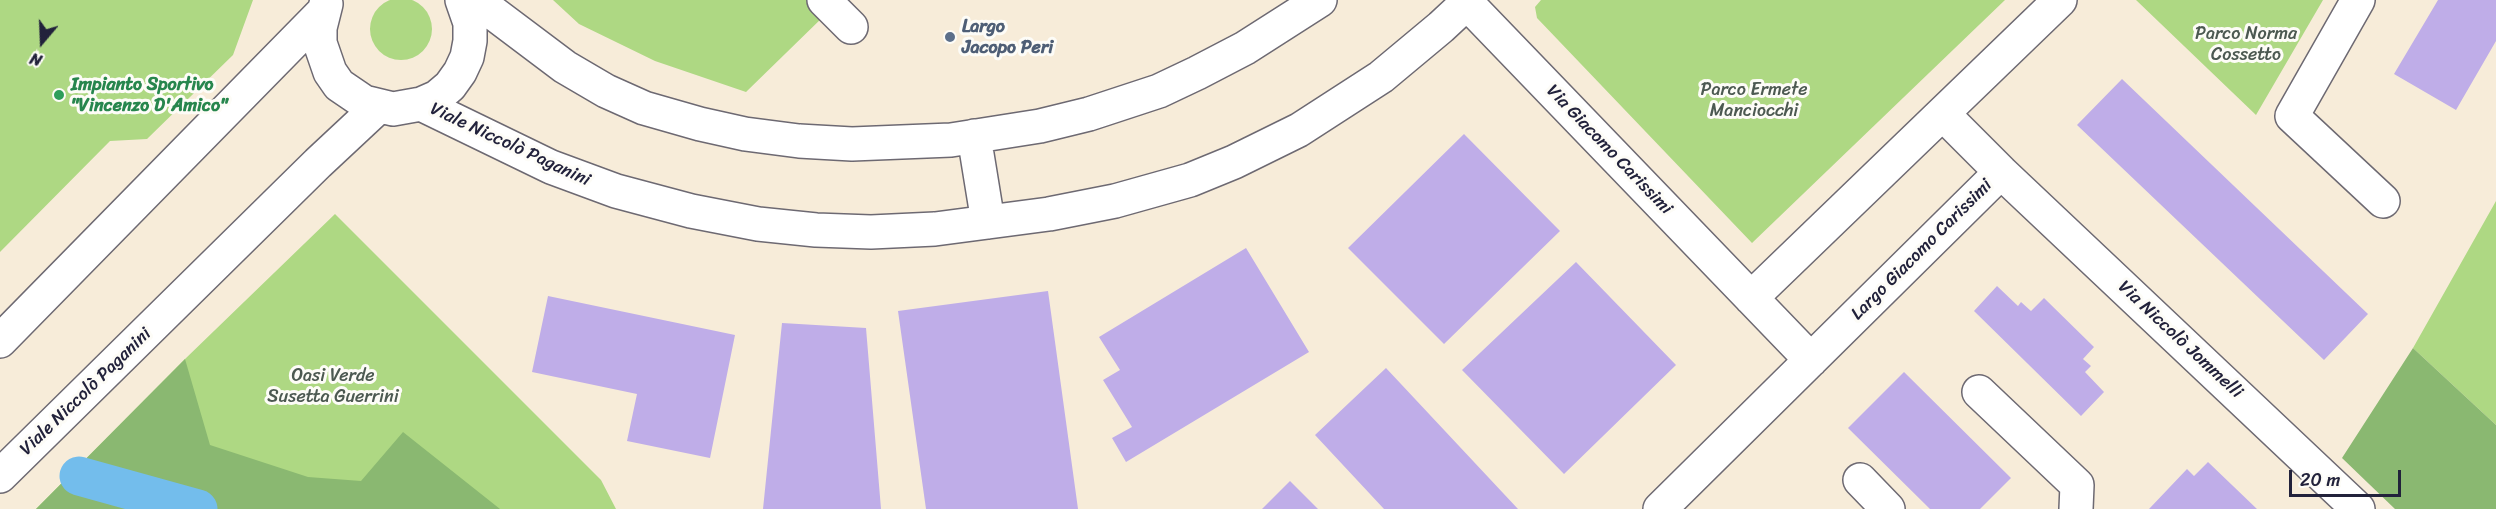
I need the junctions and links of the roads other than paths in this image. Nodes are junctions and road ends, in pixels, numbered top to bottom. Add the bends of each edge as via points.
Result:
1 (462, 0) edge
2 (476, 0) edge
3 (824, 0) edge
4 (1320, 0) edge
5 (2060, 0) edge
6 (2358, 0) edge
7 (1469, 1) edge
8 (325, 7) edge
9 (851, 27) dead end
10 (421, 104) junction
11 (378, 107) junction
12 (1944, 114) junction
13 (974, 136) junction
14 (2001, 172) junction
15 (2383, 201) dead end
16 (988, 222) junction
17 (1751, 298) junction
18 (0, 341) edge
19 (1811, 360) junction
20 (1979, 392) dead end
21 (0, 476) edge
22 (1860, 480) dead end
23 (1660, 509) edge
24 (1888, 509) edge
25 (2076, 509) edge
26 (2358, 509) edge

1 - 10 street, Viale Niccolò Paganini via 470,23 467,57 450,86
2 - 13 street via 565,67 662,114 745,134 799,141 886,144
3 - 9 street
4 - 13 street via 1245,48 1159,91 1065,121
5 - 12 street
6 - 15 street via 2292,116
7 - 16 street, Viale Niccolò Paganini via 1381,77 1306,126 1234,162 1190,180 1115,201
7 - 17 street, Via Giacomo Carissimi
8 - 11 street, Viale Niccolò Paganini via 320,43 330,72 351,94
8 - 18 street, Viale Niccolò Paganini
10 - 11 street, Viale Niccolò Paganini via 407,108
10 - 16 street, Viale Niccolò Paganini via 551,167 616,191 690,211 758,224 844,232 902,231
11 - 21 street, Viale Niccolò Paganini
12 - 14 street, Largo Giacomo Carissimi
12 - 17 street
13 - 16 street
14 - 19 street, Largo Giacomo Carissimi
14 - 26 street, Via Niccolò Jommelli
17 - 19 street
19 - 23 street
20 - 25 street via 2077,485
22 - 24 street

